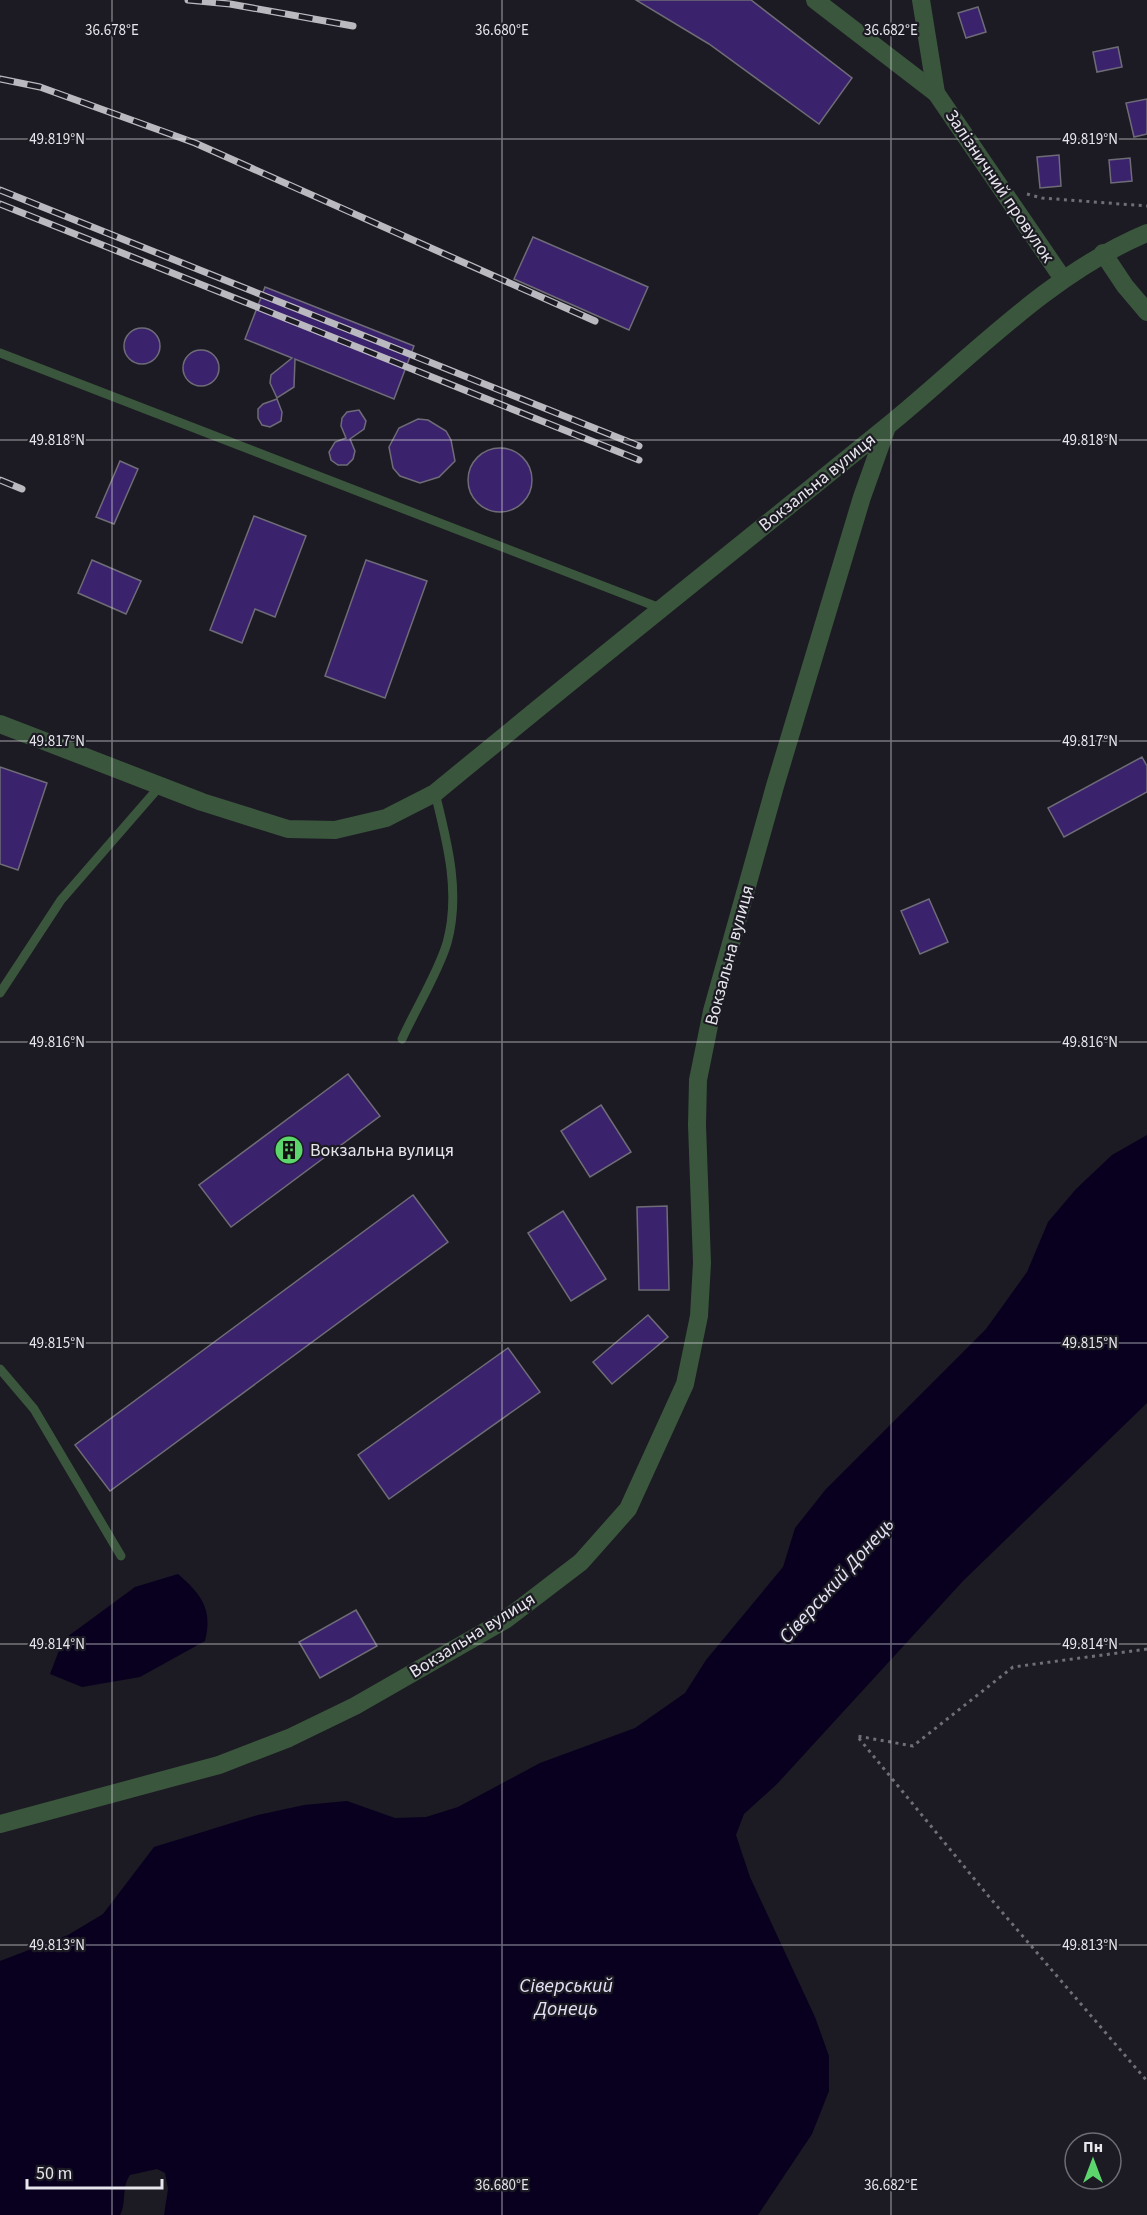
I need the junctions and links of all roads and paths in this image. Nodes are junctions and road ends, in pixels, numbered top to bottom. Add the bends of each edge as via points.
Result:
1 (815, 0) edge
2 (921, 0) edge
3 (936, 93) junction
4 (1026, 194) dead end
5 (1147, 206) edge
6 (1147, 233) edge
7 (1103, 252) junction
8 (1063, 279) junction
9 (1147, 312) edge
10 (0, 353) edge
11 (887, 427) junction
12 (660, 608) junction
13 (0, 724) edge
14 (160, 786) junction
15 (435, 793) junction
16 (0, 993) edge
17 (402, 1039) dead end
18 (0, 1369) edge
19 (121, 1556) dead end
20 (1147, 1649) edge
21 (0, 1824) edge
22 (1147, 2081) edge

1 - 3 street, Залізничний провулок
2 - 3 street, Залізничний провулок
3 - 8 street, Залізничний провулок
4 - 5 path via 1053,200
6 - 7 street, Вокзальна вулиця
7 - 8 street, Вокзальна вулиця
7 - 9 street
8 - 11 street, Вокзальна вулиця
10 - 12 lane
11 - 12 street, Вокзальна вулиця
11 - 21 street, Вокзальна вулиця via 778,775 712,1011 698,1080 702,1263 699,1316 685,1384 628,1509 581,1562 505,1620 355,1706 290,1738 219,1765
12 - 15 street, Вокзальна вулиця
13 - 14 street, Вокзальна вулиця
14 - 15 street, Вокзальна вулиця via 288,829 335,830 386,818
14 - 16 lane via 61,900
15 - 17 lane via 451,858 453,912 447,944
18 - 19 lane via 34,1409
20 - 22 path via 1013,1667 913,1746 857,1736 990,1899

